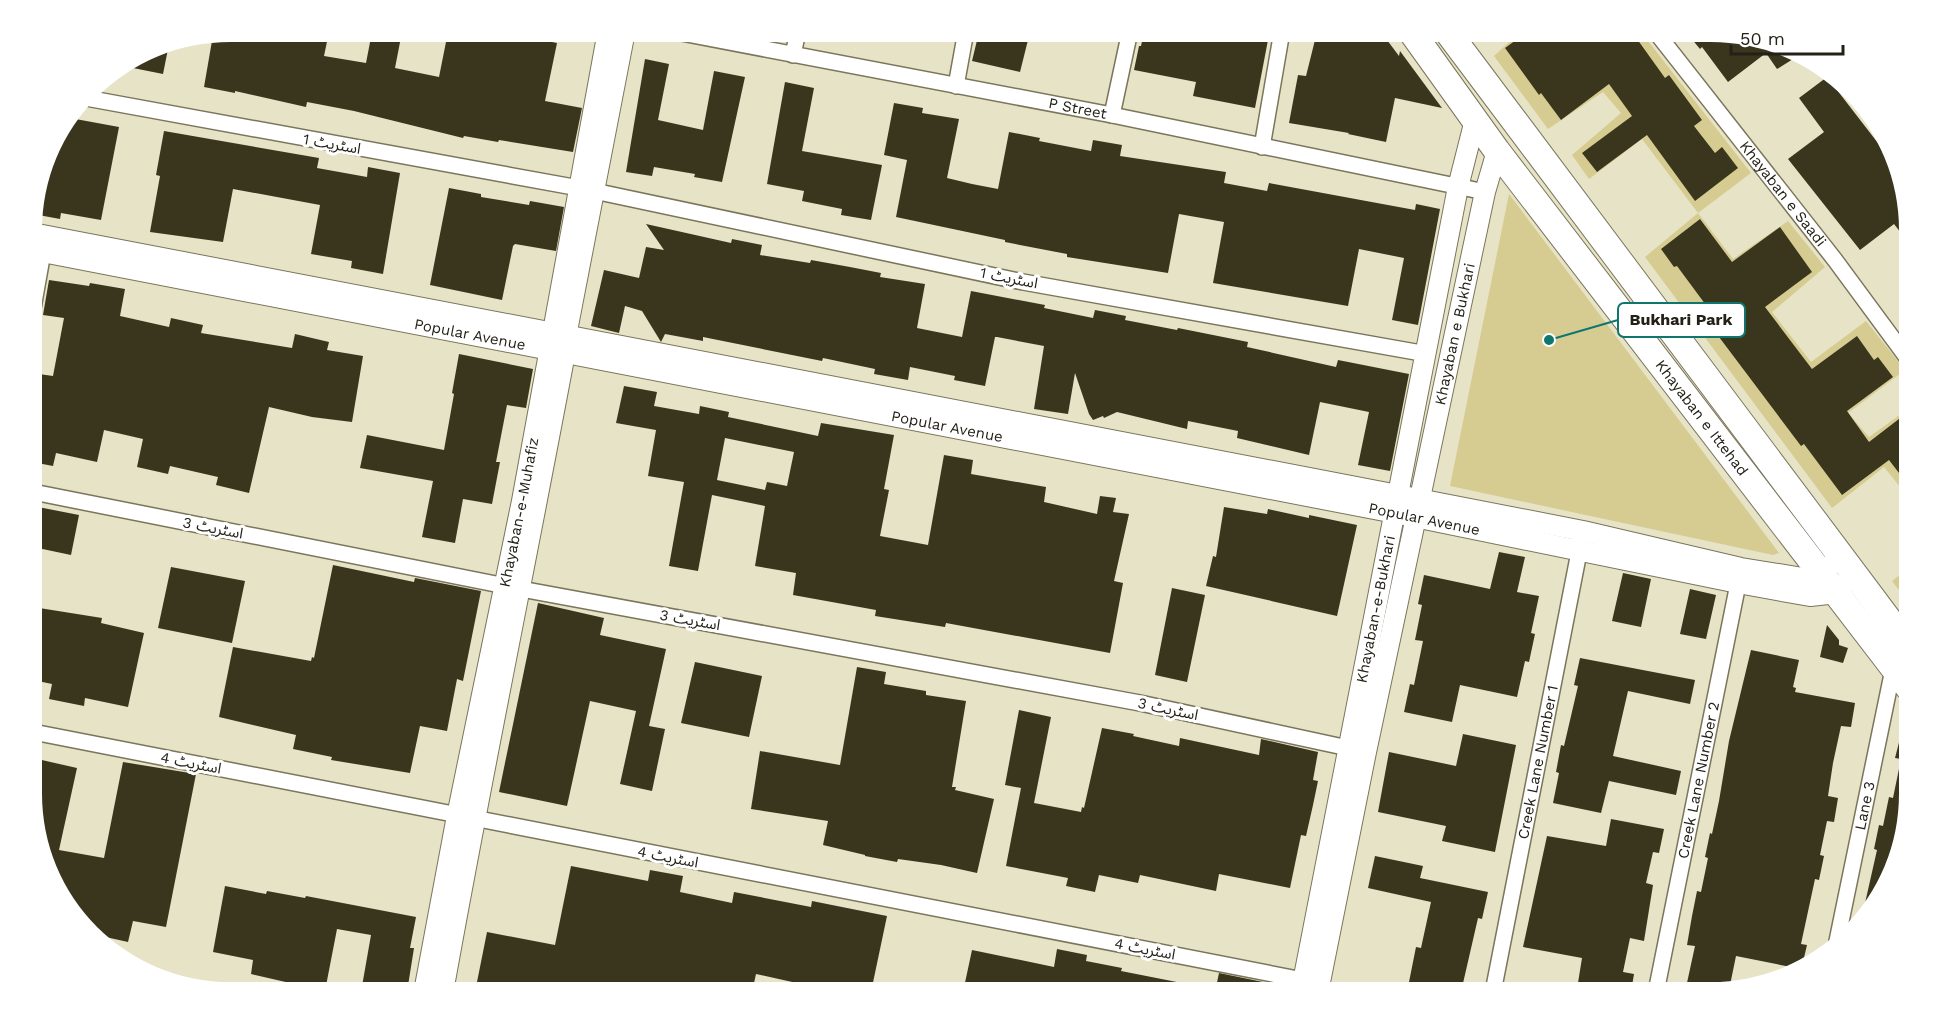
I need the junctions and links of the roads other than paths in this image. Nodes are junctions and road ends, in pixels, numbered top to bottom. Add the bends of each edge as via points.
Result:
1 (607, 42) edge
2 (623, 42) edge
3 (724, 42) edge
4 (796, 42) edge
5 (964, 42) edge
6 (1128, 42) edge
7 (1280, 42) edge
8 (1418, 42) edge
9 (1454, 42) edge
10 (1663, 42) edge
11 (793, 55) junction
12 (956, 86) junction
13 (95, 100) edge
14 (1112, 115) junction
15 (1475, 120) junction
16 (1262, 147) junction
17 (1497, 151) junction
18 (1458, 187) junction
19 (586, 189) junction
20 (1485, 192) junction
21 (42, 243) edge
22 (558, 343) junction
23 (1899, 347) edge
24 (1426, 354) junction
25 (42, 494) edge
26 (1397, 504) junction
27 (1418, 509) junction
28 (1583, 531) junction
29 (1578, 551) junction
30 (1838, 574) junction
31 (1740, 575) junction
32 (513, 587) junction
33 (1899, 637) edge
34 (1899, 673) edge
35 (1899, 680) edge
36 (42, 734) edge
37 (1348, 748) junction
38 (465, 818) junction
39 (1839, 931) edge
40 (426, 982) edge
41 (444, 982) edge
42 (1277, 982) edge
43 (1308, 982) edge
44 (1308, 982) edge
45 (1495, 982) edge
46 (1658, 982) edge

1 - 19 street, Khayaban-e-Muhafiz
2 - 19 street
3 - 11 street, P Street
4 - 11 street
5 - 12 street
6 - 14 street
7 - 16 street
8 - 15 main road, Khayaban e Ittehad
9 - 30 main road, Khayaban e Ittehad
10 - 23 street, Khayaban e Saadi
11 - 12 street, P Street
12 - 14 street, P Street
13 - 19 street, اسٹریٹ 1
14 - 16 street, P Street
15 - 17 main road, Khayaban e Ittehad
15 - 18 street, Khayaban-e-Bukhari
16 - 18 street, P Street
17 - 20 street, Khayaban e Bukhari
17 - 30 main road, Khayaban e Ittehad
18 - 20 street, P Street
18 - 24 street, Khayaban-e-Bukhari
19 - 22 street, Khayaban-e-Muhafiz
19 - 24 street, اسٹریٹ 1 via 1023,282
20 - 27 street, Khayaban e Bukhari
21 - 22 street, Popular Avenue
22 - 26 street, Popular Avenue
22 - 32 street, Khayaban-e-Muhafiz
24 - 26 street, Khayaban-e-Bukhari
25 - 32 street, اسٹریٹ 3
26 - 27 street, Popular Avenue
26 - 37 street, Khayaban-e-Bukhari
27 - 28 street, Popular Avenue
27 - 29 street, Popular Avenue
27 - 43 street, Khayaban-e-Bukhari via 1365,752
28 - 29 street, Creek Lane Number 1
28 - 31 street, Popular Avenue
29 - 31 street, Popular Avenue
29 - 45 street, Creek Lane Number 1
30 - 31 street, Popular Avenue via 1828,594 1810,596
30 - 33 main road, Khayaban e Ittehad
30 - 34 main road, Khayaban e Ittehad
31 - 46 street, Creek Lane Number 2
32 - 37 street, اسٹریٹ 3 via 1140,703
32 - 38 street, Khayaban-e-Muhafiz
35 - 39 street, Lane 3 via 1891,679
36 - 38 street, اسٹریٹ 4
37 - 44 street, Khayaban-e-Bukhari
38 - 40 street, Khayaban-e-Muhafiz
38 - 41 street, Khayaban-e-Muhafiz
38 - 42 street, اسٹریٹ 4

